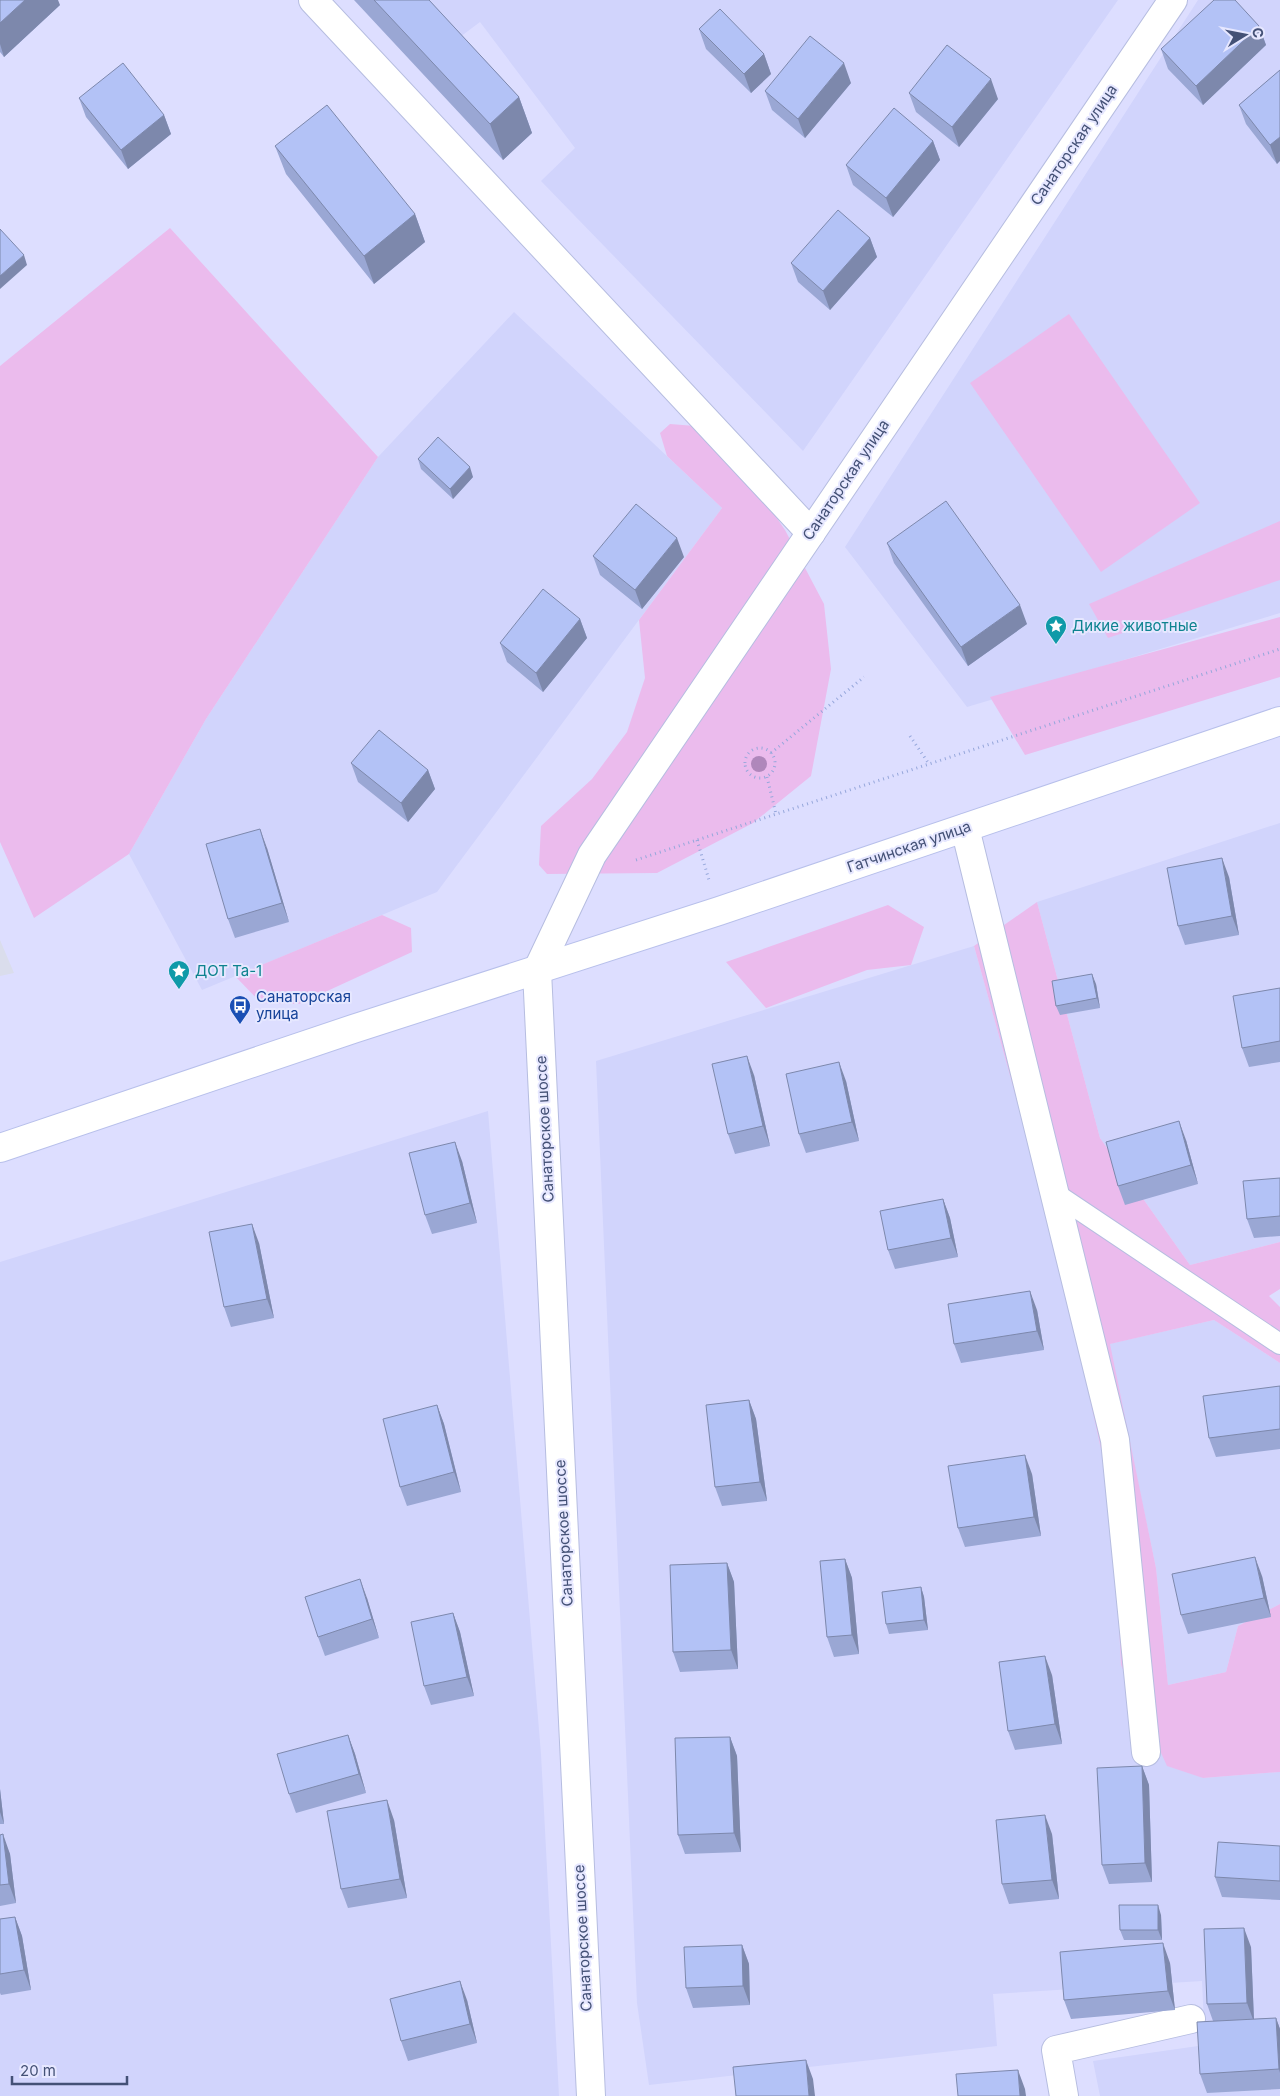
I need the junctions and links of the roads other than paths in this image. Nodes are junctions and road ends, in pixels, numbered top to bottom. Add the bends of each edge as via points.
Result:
1 (313, 0) edge
2 (1173, 0) edge
3 (810, 533) junction
4 (1280, 721) edge
5 (964, 828) junction
6 (537, 971) junction
7 (0, 1148) edge
8 (1056, 1194) junction
9 (1280, 1344) edge
10 (1146, 1752) dead end
11 (1191, 2019) dead end
12 (591, 2096) edge
13 (1064, 2096) edge

1 - 3 street
2 - 3 street, Санаторская улица
3 - 6 street, Санаторская улица via 592,855
4 - 5 street, Гатчинская улица
5 - 6 street, Гатчинская улица
5 - 8 street
6 - 7 street, Гатчинская улица via 352,1029
6 - 12 street, Санаторское шоссе
8 - 9 lane
8 - 10 street via 1115,1440
11 - 13 street via 1056,2050

